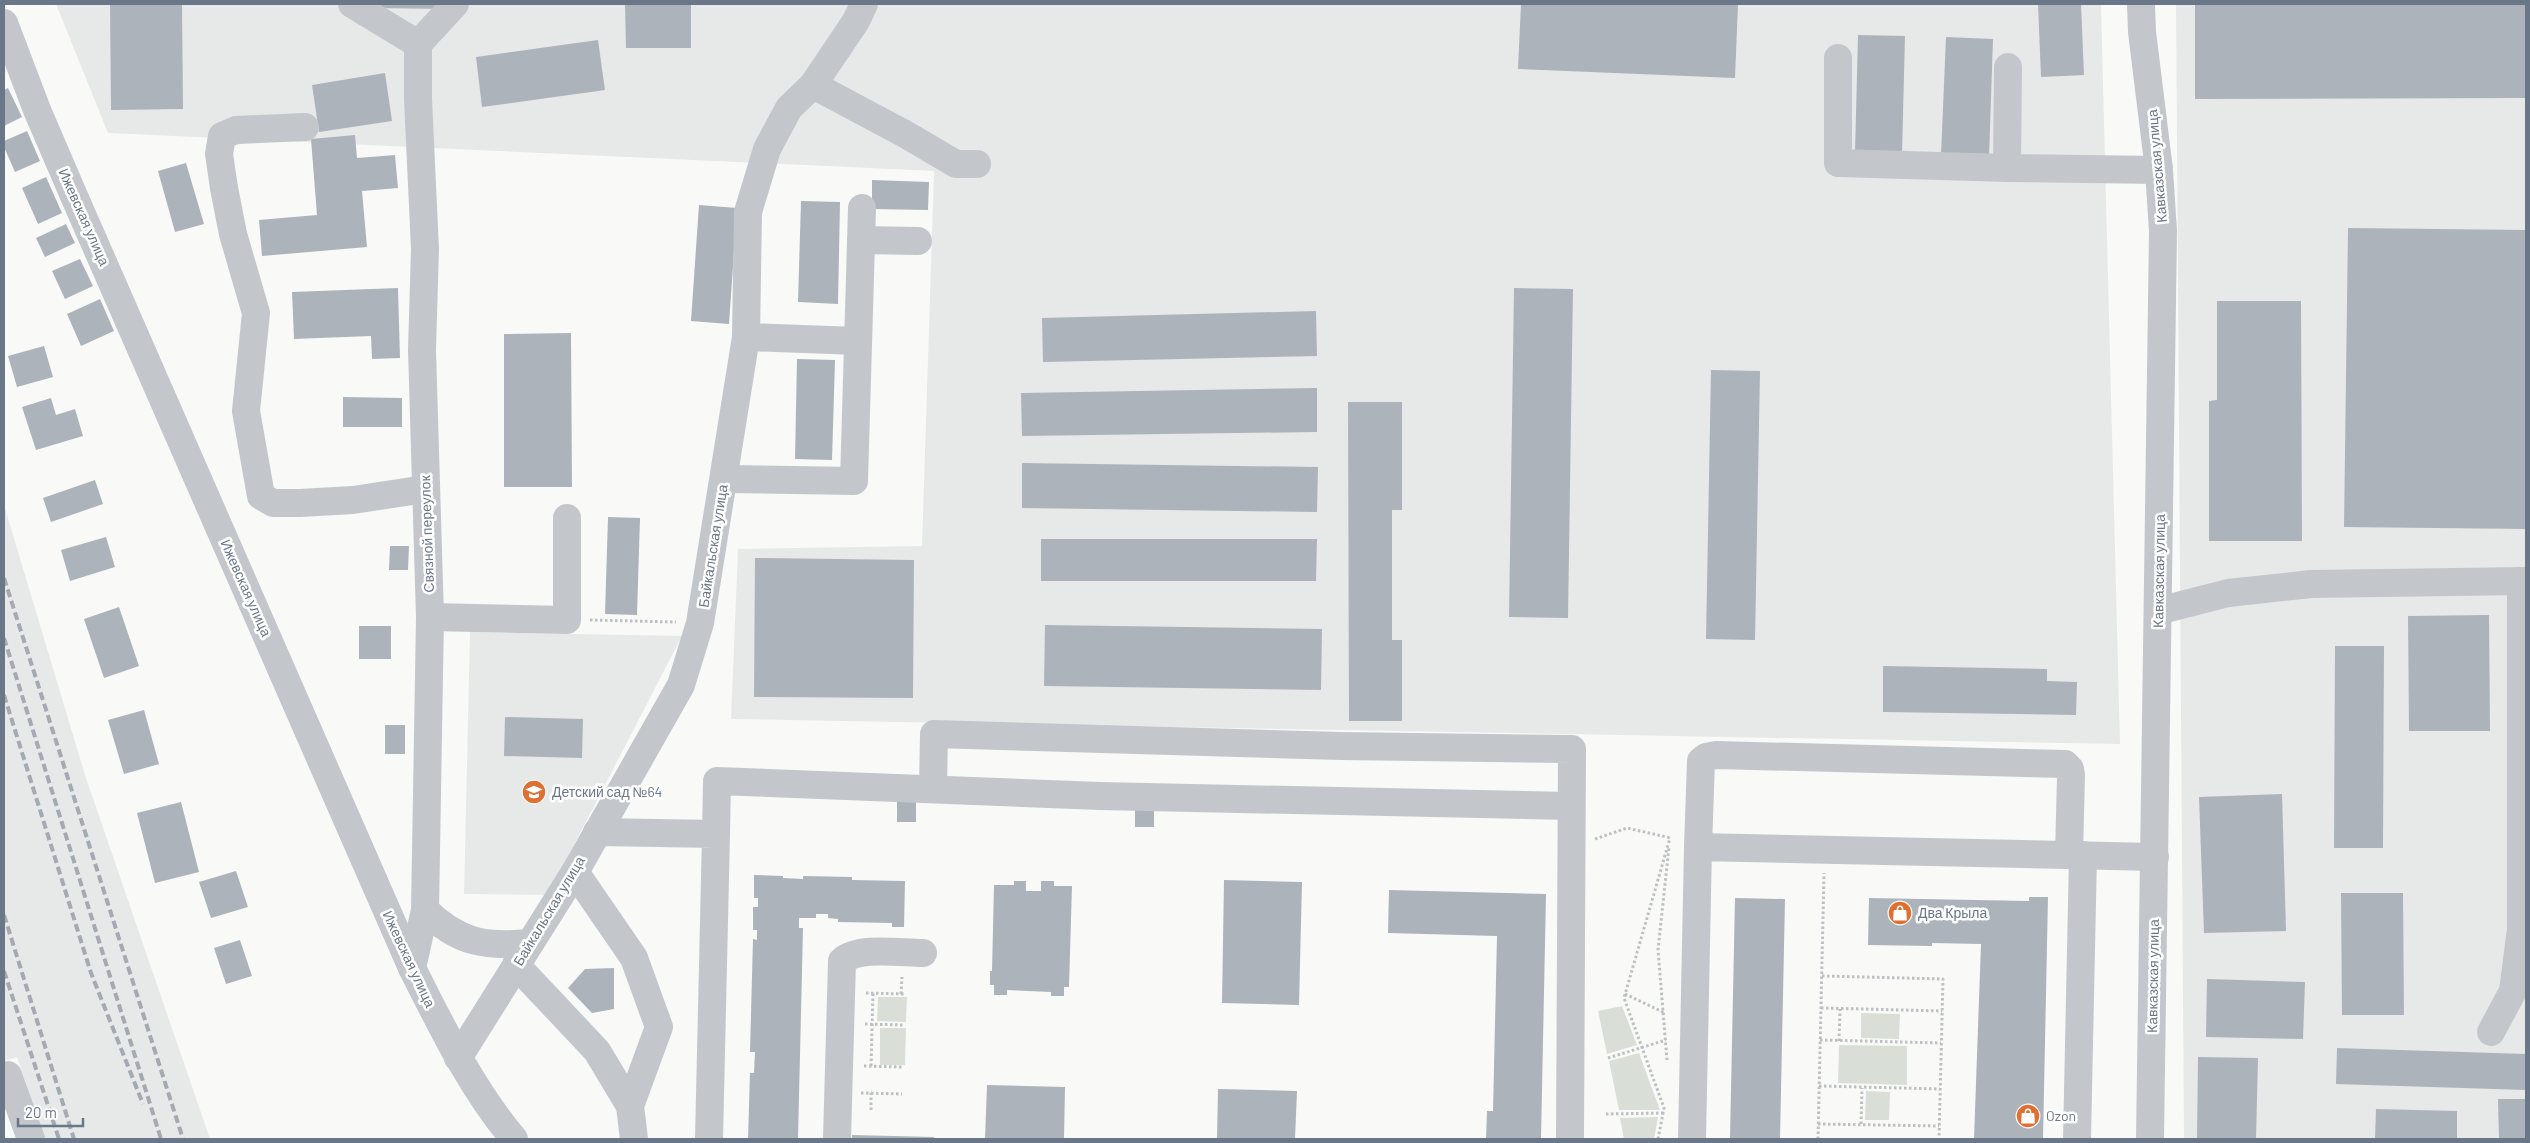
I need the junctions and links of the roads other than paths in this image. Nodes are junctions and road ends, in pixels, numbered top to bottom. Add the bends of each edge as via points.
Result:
1 (352, 4) edge
2 (455, 4) edge
3 (864, 4) edge
4 (2142, 4) edge
5 (4, 23) edge
6 (418, 44) junction
7 (1838, 58) dead end
8 (2008, 67) dead end
9 (814, 86) junction
10 (305, 127) dead end
11 (978, 164) dead end
12 (2007, 168) junction
13 (2159, 170) junction
14 (862, 208) dead end
15 (861, 240) junction
16 (918, 241) dead end
17 (746, 337) junction
18 (857, 341) junction
19 (724, 479) junction
20 (425, 490) junction
21 (567, 518) dead end
22 (2524, 581) edge
23 (2158, 611) junction
24 (430, 618) junction
25 (933, 789) junction
26 (1571, 806) junction
27 (597, 832) junction
28 (716, 834) junction
29 (1698, 846) junction
30 (2076, 855) junction
31 (2155, 857) junction
32 (574, 872) junction
33 (425, 910) junction
34 (923, 953) dead end
35 (523, 954) junction
36 (412, 968) junction
37 (2491, 1032) dead end
38 (458, 1058) junction
39 (4, 1076) edge
40 (630, 1106) junction
41 (31, 1139) edge
42 (514, 1139) edge
43 (634, 1139) edge
44 (709, 1139) edge
45 (837, 1139) edge
46 (1570, 1139) edge
47 (1692, 1139) edge
48 (2076, 1139) edge
49 (2150, 1139) edge

1 - 6 street
2 - 6 street
3 - 9 street, Байкальская улица
4 - 13 street, Кавказская улица via 2142,32
5 - 36 street, Ижевская улица via 70,188
6 - 20 street, Связной переулок via 425,249 422,350
7 - 12 street via 1838,163
8 - 12 street
9 - 11 street via 956,164
9 - 17 street, Байкальская улица via 789,108 768,150 748,212
10 - 20 street via 236,130 222,136 219,154 233,234 256,313 246,411 261,496 273,503 300,503
12 - 13 street
13 - 23 street, Кавказская улица via 2163,231
14 - 15 street
15 - 16 street
15 - 18 street
17 - 18 street
17 - 19 street, Байкальская улица
18 - 19 street via 854,482
19 - 27 street, Байкальская улица via 700,623 681,685
20 - 24 street, Связной переулок
21 - 24 street via 567,620
22 - 23 street via 2311,584 2228,593
22 - 37 street via 2521,929 2513,991
23 - 31 street, Кавказская улица
24 - 33 street, Связной переулок
25 - 26 street via 1100,796
25 - 26 street via 934,734 1572,749
25 - 28 street via 717,781
26 - 46 street
27 - 28 street
27 - 32 street, Байкальская улица
28 - 44 street
29 - 30 street
29 - 30 street via 1700,768 1706,756 2059,763 2070,769
29 - 47 street
30 - 31 street
30 - 48 street
31 - 49 street, Кавказская улица
32 - 35 street, Байкальская улица
32 - 40 street via 634,958 659,1027
33 - 35 street via 434,920 457,934 478,943
33 - 36 street, Связной переулок
34 - 45 street via 862,952 849,954 842,960
35 - 38 street, Байкальская улица
35 - 40 street via 597,1051
36 - 38 street, Ижевская улица
38 - 42 street, Ижевская улица via 494,1116
39 - 41 street via 8,1075
40 - 43 street

